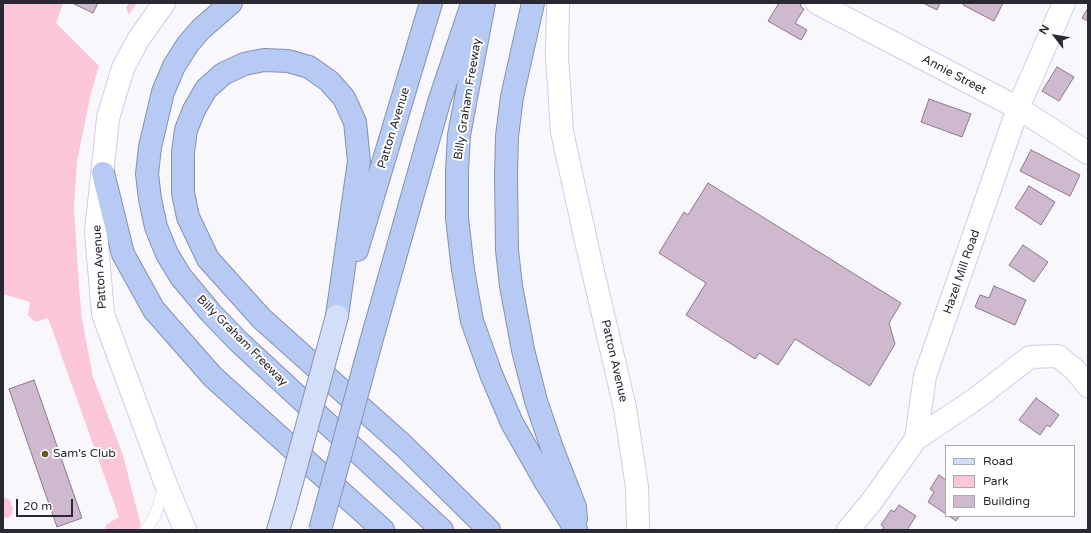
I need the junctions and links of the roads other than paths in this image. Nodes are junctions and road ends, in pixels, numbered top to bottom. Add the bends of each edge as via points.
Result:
1 (164, 3) edge
2 (231, 3) edge
3 (431, 3) edge
4 (473, 3) edge
5 (484, 3) edge
6 (533, 3) edge
7 (558, 3) edge
8 (817, 3) edge
9 (1064, 3) edge
10 (1018, 108) junction
11 (1088, 153) edge
12 (102, 173) junction
13 (337, 316) junction
14 (1088, 386) edge
15 (916, 439) junction
16 (165, 482) junction
17 (638, 528) edge
18 (146, 530) edge
19 (185, 530) edge
20 (278, 530) edge
21 (320, 530) edge
22 (382, 530) edge
23 (442, 530) edge
24 (489, 530) edge
25 (576, 530) edge
26 (848, 530) edge

1 - 12 street, Patton Avenue via 138,40 124,68 108,118
2 - 23 highway, Billy Graham Freeway via 188,44 174,66 163,92 150,147 147,174 156,227 167,254 181,277 211,313
3 - 13 highway, Patton Avenue
4 - 21 highway, bridge via 439,102
5 - 25 highway, Billy Graham Freeway via 459,142 457,218 463,270 472,321 512,423
6 - 25 highway via 515,81 507,136 507,250 523,350 536,401 576,507
7 - 17 street, Patton Avenue via 557,57 562,132 625,408 637,488
8 - 10 street, Annie Street
9 - 10 street, Hazel Mill Road
10 - 11 street, Annie Street
10 - 15 street, Hazel Mill Road via 925,376
12 - 16 street, Patton Avenue via 96,232 103,314
12 - 22 highway via 123,254 154,310 213,377
13 - 20 main road, Patton Avenue, bridge
13 - 24 highway via 359,161 355,122 344,98 329,81 309,67 288,61 264,60 244,64 224,74 206,89 186,130 183,193 188,217 208,259 262,319 404,446
14 - 15 street via 1075,370 1058,356 1030,357 974,400
15 - 26 street, Hazel Mill Road
16 - 18 lane via 154,516
16 - 19 street, Patton Avenue

